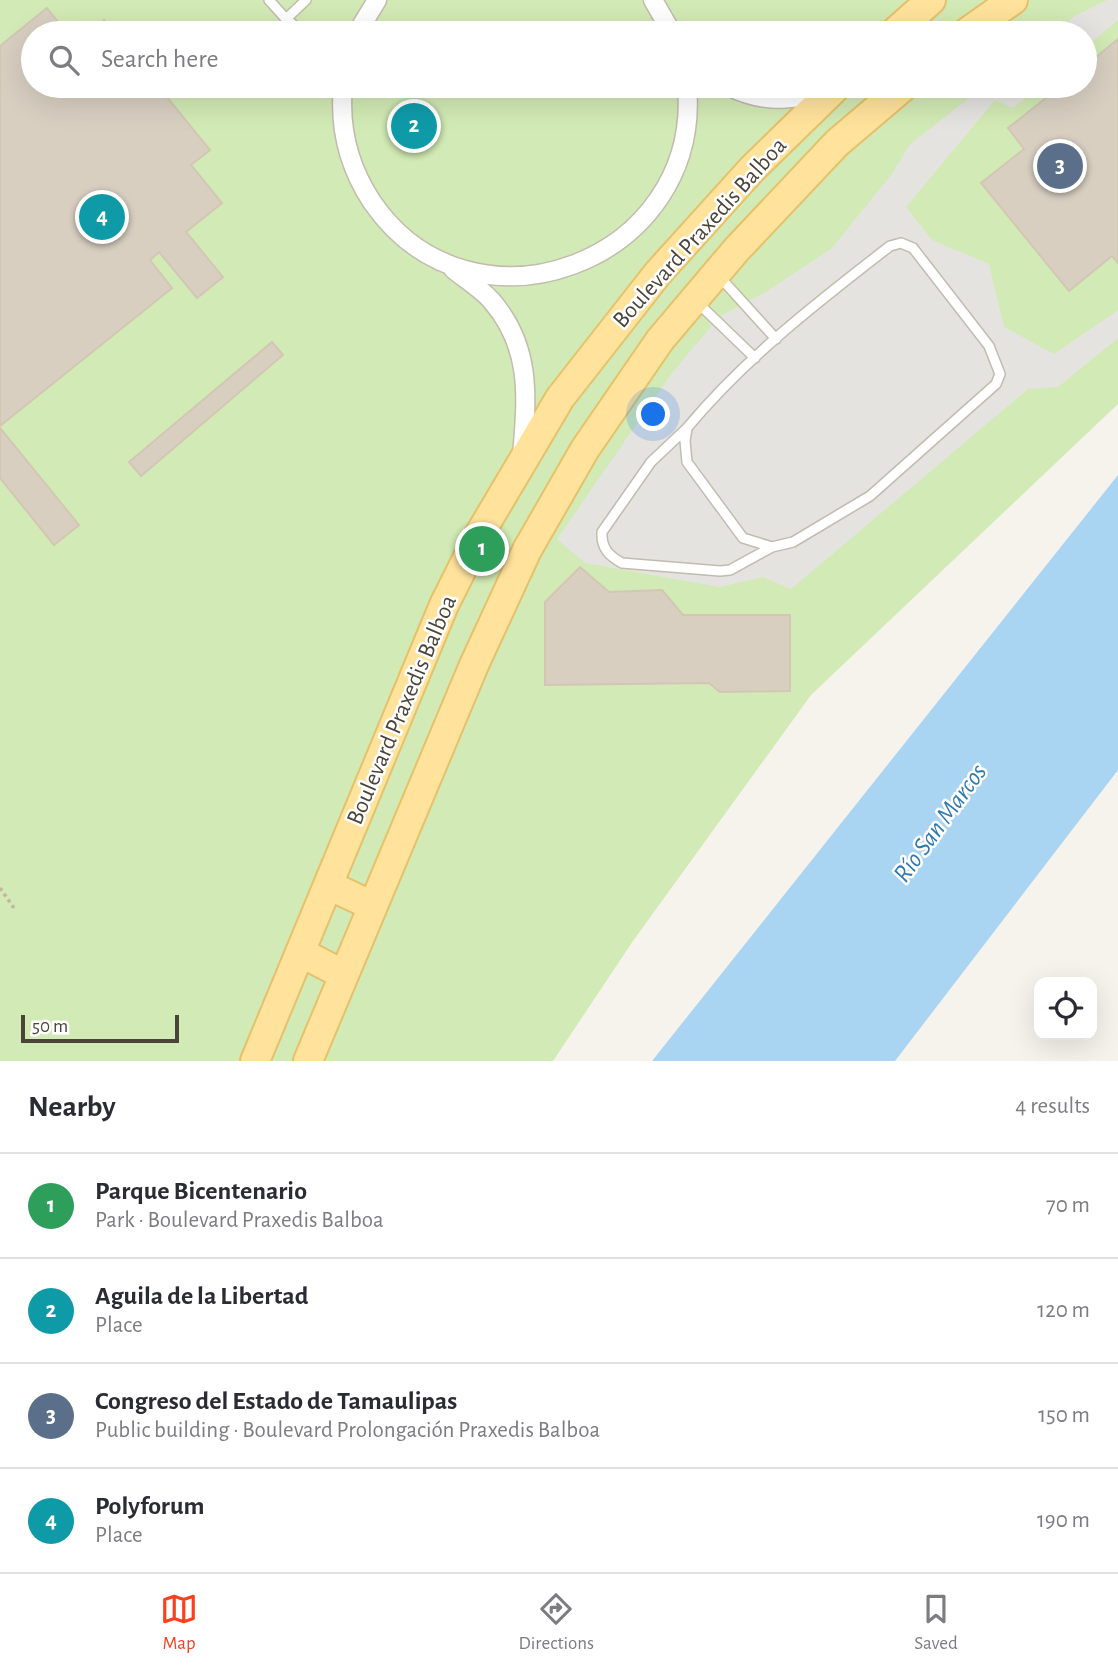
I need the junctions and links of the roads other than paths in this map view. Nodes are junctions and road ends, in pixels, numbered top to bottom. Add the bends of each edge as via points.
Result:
1 (269, 0) edge
2 (306, 0) edge
3 (377, 0) edge
4 (653, 0) edge
5 (931, 0) edge
6 (1013, 0) edge
7 (976, 17) edge
8 (286, 19) junction
9 (289, 21) edge
10 (364, 21) edge
11 (665, 21) edge
12 (907, 21) edge
13 (343, 98) edge
14 (687, 98) edge
15 (767, 98) edge
16 (794, 98) edge
17 (825, 98) edge
18 (890, 98) edge
19 (442, 260) junction
20 (717, 274) junction
21 (695, 300) junction
22 (776, 339) junction
23 (755, 358) junction
24 (687, 428) junction
25 (521, 464) junction
26 (772, 547) junction
27 (328, 885) junction
28 (373, 906) junction
29 (300, 952) junction
30 (344, 975) junction
31 (255, 1061) edge
32 (308, 1061) edge

1 - 8 lane
2 - 8 lane
3 - 10 street
4 - 11 street
5 - 12 main road
6 - 7 main road
8 - 9 lane
13 - 19 street via 347,148 367,194 400,233
14 - 19 street via 683,146 671,177 654,206 618,242 574,266 541,274 491,275
15 - 16 street
17 - 25 main road, Boulevard Praxedis Balboa via 752,169 658,273 560,398
18 - 20 main road, Boulevard Praxedis Balboa via 836,143
19 - 25 street via 489,298 518,345 526,397
20 - 21 main road, Boulevard Praxedis Balboa
20 - 22 lane
21 - 23 lane
21 - 28 main road, Boulevard Praxedis Balboa via 660,340 593,438 527,550
22 - 23 lane
22 - 26 lane via 890,246 901,243 913,247 989,346 1000,374 996,384 870,496 793,542
23 - 24 lane
24 - 26 lane via 687,462 743,538
24 - 26 lane via 651,462 603,532 602,542 610,556 622,563 720,571
25 - 27 main road, Boulevard Praxedis Balboa via 444,605
27 - 28 main road
27 - 29 main road, Boulevard Praxedis Balboa
28 - 30 main road, Boulevard Praxedis Balboa
29 - 30 main road
29 - 31 main road, Boulevard Praxedis Balboa
30 - 32 main road, Boulevard Praxedis Balboa

